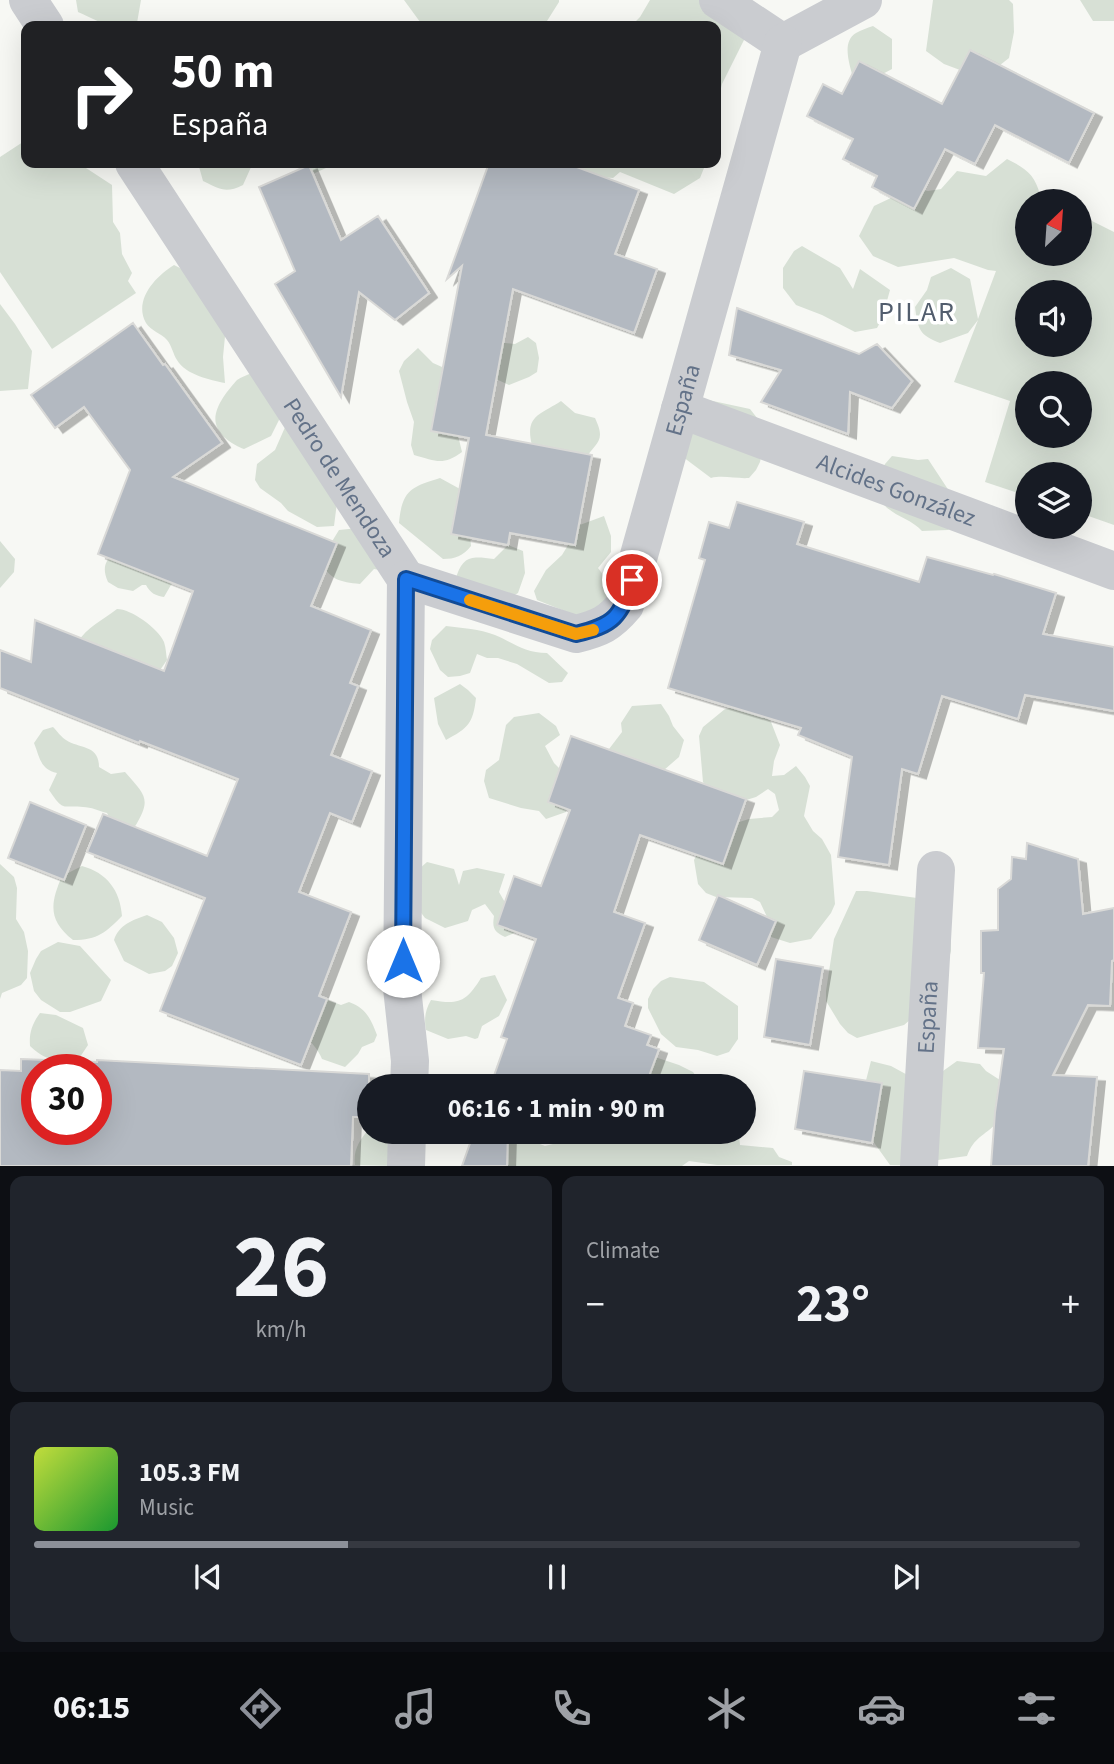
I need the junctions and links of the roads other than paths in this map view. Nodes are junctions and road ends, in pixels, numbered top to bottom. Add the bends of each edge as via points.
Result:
1 (28, 0) edge
2 (718, 0) edge
3 (863, 0) edge
4 (42, 21) edge
5 (783, 43) junction
6 (137, 168) edge
7 (680, 409) junction
8 (1114, 571) edge
9 (406, 579) junction
10 (936, 870) dead end
11 (410, 1074) edge
12 (407, 1144) edge
13 (406, 1166) edge
14 (919, 1166) edge

1 - 4 street
2 - 5 street
3 - 5 street
5 - 7 street, España
6 - 9 street, Pedro de Mendoza
7 - 8 street, Alcides González
7 - 9 street, España via 625,605 612,620 576,634
9 - 11 street, Pedro de Mendoza via 402,988
10 - 14 street, España
12 - 13 street

